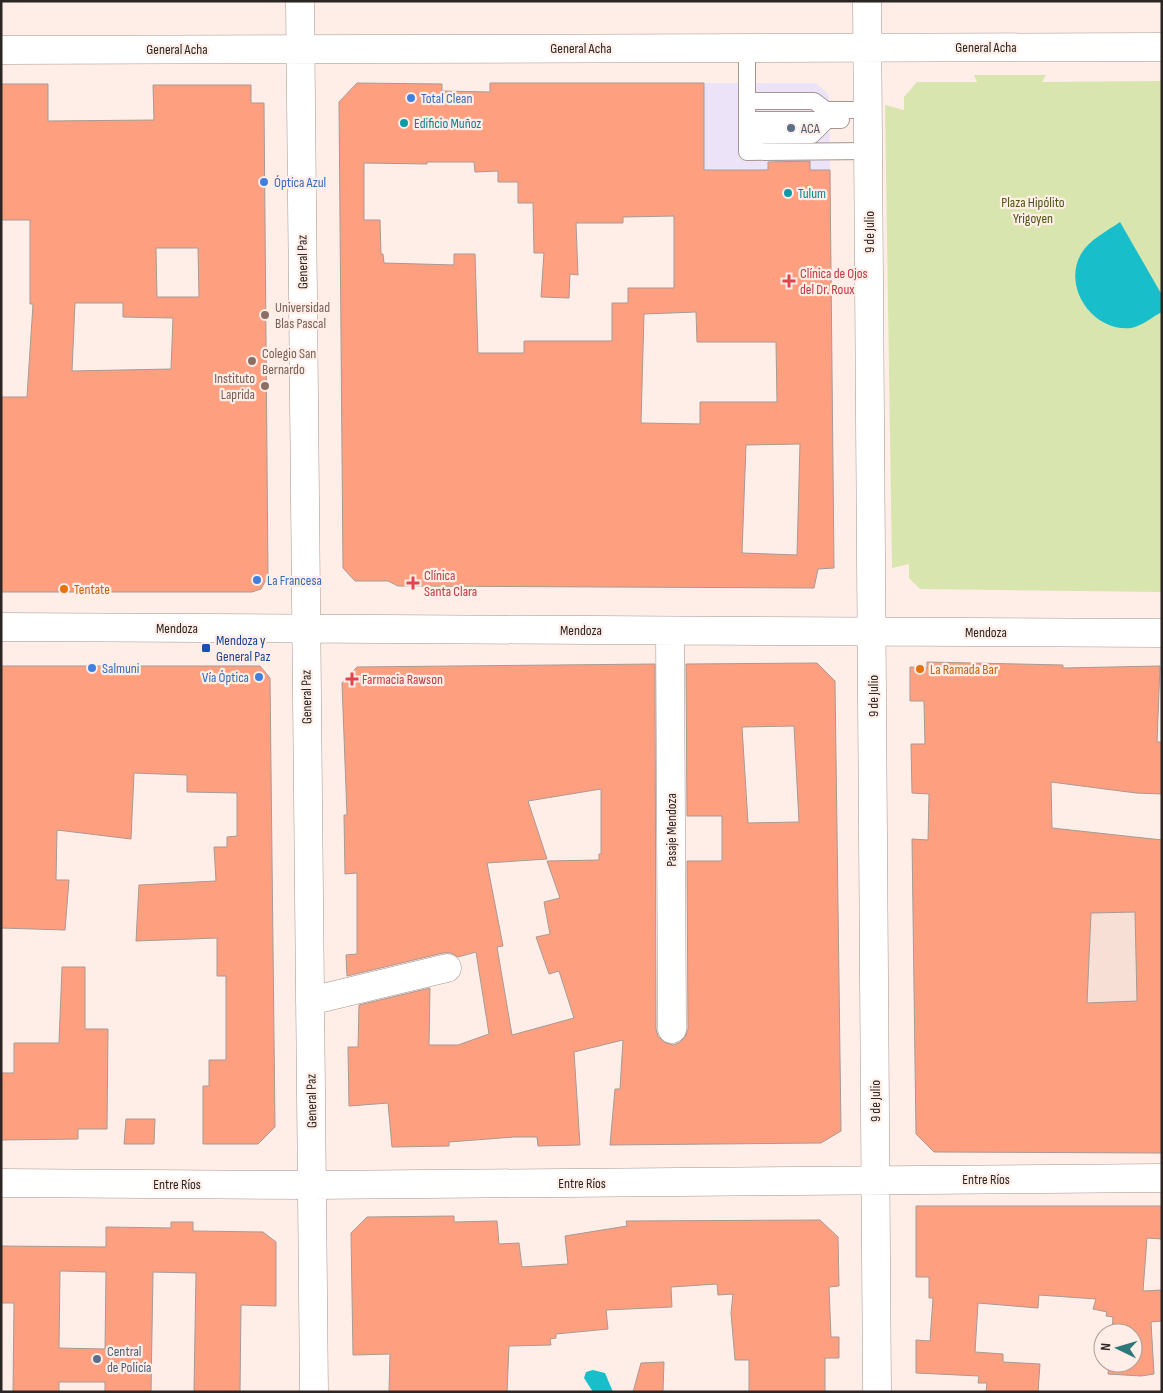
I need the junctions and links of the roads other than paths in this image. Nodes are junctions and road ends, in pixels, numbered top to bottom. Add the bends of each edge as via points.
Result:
1 (300, 1) edge
2 (867, 1) edge
3 (1162, 47) edge
4 (300, 48) junction
5 (747, 48) junction
6 (868, 48) junction
7 (1, 50) edge
8 (747, 101) junction
9 (868, 115) junction
10 (747, 128) junction
11 (868, 151) junction
12 (1, 627) edge
13 (306, 629) junction
14 (670, 631) junction
15 (872, 632) junction
16 (1162, 633) edge
17 (447, 968) dead end
18 (310, 1001) junction
19 (672, 1029) dead end
20 (1162, 1178) edge
21 (876, 1180) junction
22 (1, 1183) edge
23 (312, 1185) junction
24 (314, 1392) edge
25 (877, 1392) edge

1 - 4 street, General Paz
2 - 6 street, 9 de Julio
3 - 6 street, General Acha
4 - 5 street, General Acha
4 - 7 street, General Acha
4 - 13 street, General Paz
5 - 6 street, General Acha
5 - 8 lane
6 - 9 street, 9 de Julio
8 - 9 lane via 814,101 826,110
8 - 10 lane
9 - 10 lane
9 - 11 street, 9 de Julio
10 - 11 lane via 747,152
11 - 15 street, 9 de Julio
12 - 13 street, Mendoza
13 - 14 street, Mendoza
13 - 18 street, General Paz
14 - 15 street, Mendoza
14 - 19 street, Pasaje Mendoza
15 - 16 street, Mendoza
15 - 21 street, 9 de Julio
17 - 18 street
18 - 23 street, General Paz
20 - 21 street, Entre Ríos
21 - 23 street, Entre Ríos
21 - 25 street, 9 de Julio
22 - 23 street, Entre Ríos
23 - 24 street, General Paz

